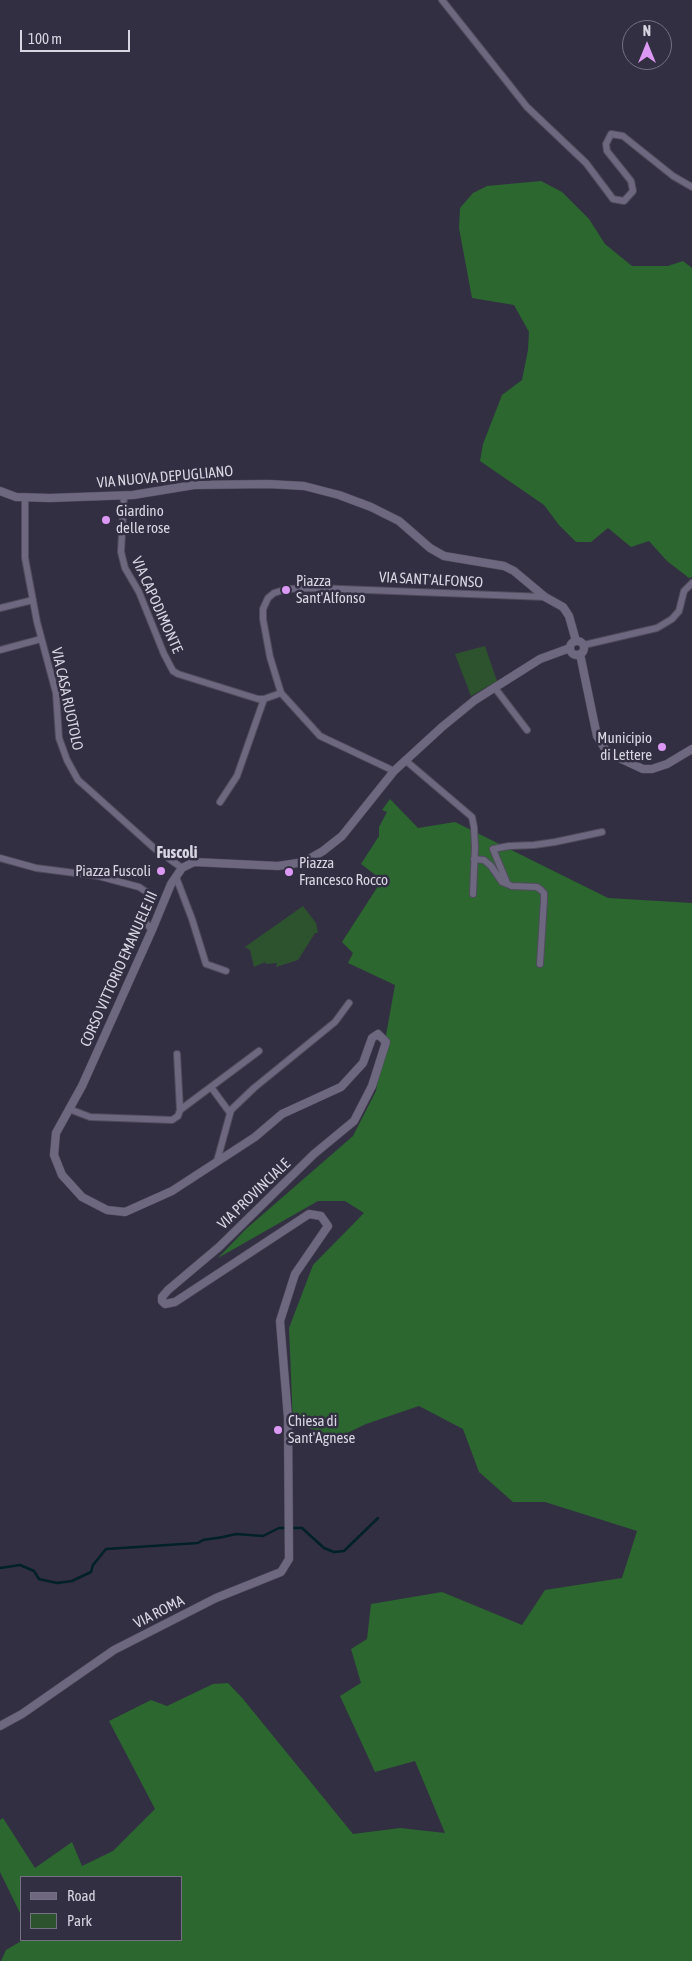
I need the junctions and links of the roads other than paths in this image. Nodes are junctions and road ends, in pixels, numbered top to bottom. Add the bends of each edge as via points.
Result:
1 (442, 0) edge
2 (692, 187) edge
3 (0, 491) edge
4 (124, 496) junction
5 (25, 498) junction
6 (692, 583) edge
7 (545, 597) junction
8 (33, 600) junction
9 (0, 608) edge
10 (41, 639) junction
11 (576, 641) junction
12 (584, 646) junction
13 (570, 648) junction
14 (0, 650) edge
15 (580, 654) junction
16 (495, 688) junction
17 (281, 692) junction
18 (264, 699) junction
19 (527, 730) dead end
20 (692, 749) edge
21 (405, 760) junction
22 (394, 771) junction
23 (220, 802) dead end
24 (602, 832) dead end
25 (0, 858) edge
26 (474, 859) junction
27 (182, 868) junction
28 (176, 877) junction
29 (507, 883) junction
30 (473, 894) dead end
31 (152, 930) junction
32 (540, 964) dead end
33 (226, 971) dead end
34 (349, 1003) dead end
35 (259, 1051) dead end
36 (177, 1054) dead end
37 (211, 1087) junction
38 (69, 1109) junction
39 (180, 1110) junction
40 (230, 1113) junction
41 (54, 1155) joint
42 (217, 1161) junction
43 (289, 1506) joint
44 (0, 1726) edge

1 - 2 street via 527,107 586,163 613,198 624,201 633,191 630,181 608,151 606,144 611,134 623,136
3 - 5 street, VIA NUOVA DEPUGLIANO
4 - 5 street, VIA NUOVA DEPUGLIANO
4 - 7 street, VIA NUOVA DEPUGLIANO via 194,485 268,484 313,488 355,501 399,521 444,556 504,566
4 - 18 street, VIA CAPODIMONTE via 121,552 125,568 139,592 173,671
5 - 8 street, VIA CASA RUOTOLO via 26,558
6 - 12 street via 684,591 679,611 657,628
7 - 11 street, VIA NUOVA DEPUGLIANO via 563,607
7 - 17 street, VIA SANT'ALFONSO via 316,588 274,593 263,609 263,619
8 - 9 street
8 - 10 street, VIA CASA RUOTOLO
10 - 14 street, VIA CASA RUOTOLO
10 - 27 street, VIA CASA RUOTOLO via 56,694 59,738 74,774 154,848
11 - 12 street
11 - 13 street
12 - 15 street
13 - 15 street via 575,654
13 - 16 street via 540,658
15 - 20 street via 597,736 605,749 643,769 666,764
16 - 19 street
16 - 21 street via 475,700
17 - 18 street
17 - 22 street via 320,736
18 - 23 street via 237,776
21 - 22 street
21 - 26 street via 472,817
22 - 27 street via 342,836 304,862 278,866 194,862
24 - 29 street via 493,850
25 - 31 street via 36,868 98,876 139,886 148,894 144,922
26 - 29 street via 484,860 502,882
26 - 30 street
27 - 28 street, CORSO VITTORIO EMANUELE III
28 - 31 street, CORSO VITTORIO EMANUELE III via 170,884
28 - 33 street via 206,964
29 - 32 street via 537,888 544,894
31 - 38 street, CORSO VITTORIO EMANUELE III
34 - 40 street via 335,1022 254,1088
35 - 37 street
36 - 39 street
37 - 39 street
37 - 40 street
38 - 39 street via 90,1117 137,1120 172,1120
38 - 41 street, CORSO VITTORIO EMANUELE III via 56,1133
40 - 42 street
41 - 42 street, VIA PROVINCIALE via 62,1175 82,1197 107,1210 125,1212 172,1191
42 - 43 street, VIA PROVINCIALE via 282,1114 341,1088 363,1063 372,1038 378,1034 386,1042 372,1086 354,1121 314,1154 162,1297 165,1304 175,1302 309,1214 321,1216 328,1226 295,1274 280,1321 288,1415
43 - 44 street, VIA ROMA via 290,1553 281,1572 216,1598 114,1650

